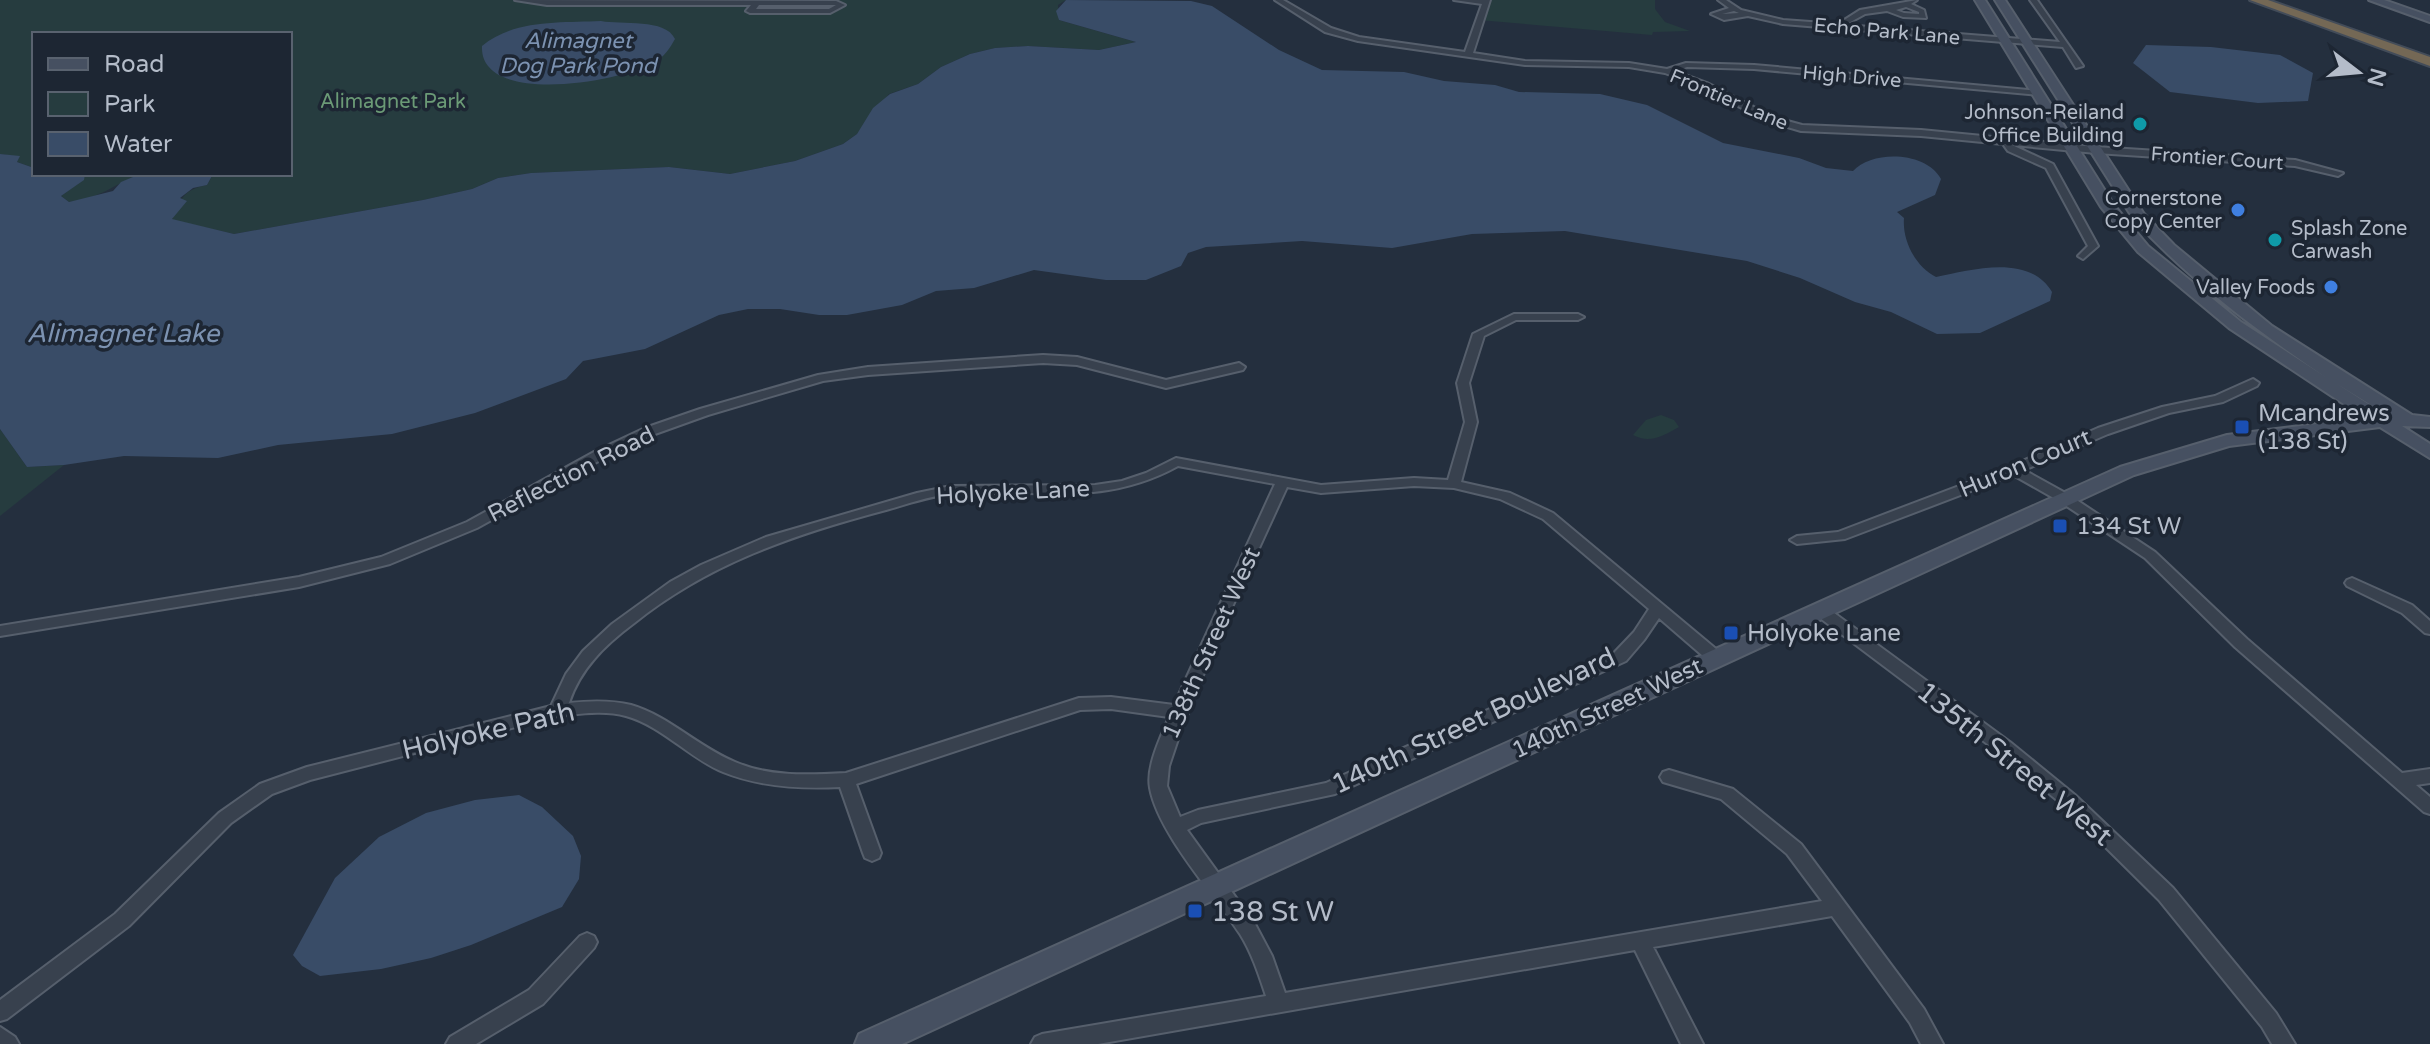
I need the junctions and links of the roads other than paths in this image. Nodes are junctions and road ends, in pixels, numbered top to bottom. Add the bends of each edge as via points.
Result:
1 (518, 0) edge
2 (1278, 0) edge
3 (1457, 0) edge
4 (1721, 0) edge
5 (1980, 0) edge
6 (2000, 0) edge
7 (2033, 0) edge
8 (2256, 0) edge
9 (2288, 0) edge
10 (2374, 0) edge
11 (1487, 1) edge
12 (1910, 2) edge
13 (757, 3) junction
14 (1733, 9) junction
15 (1888, 9) junction
16 (1747, 14) junction
17 (2430, 19) edge
18 (1841, 27) junction
19 (2005, 41) junction
20 (2027, 43) junction
21 (2066, 45) junction
22 (2430, 49) edge
23 (1468, 56) junction
24 (2430, 62) edge
25 (2079, 66) dead end
26 (1667, 71) junction
27 (2039, 93) junction
28 (2006, 141) junction
29 (2073, 148) junction
30 (2096, 150) junction
31 (2338, 173) dead end
32 (2083, 256) dead end
33 (1578, 317) dead end
34 (1239, 367) dead end
35 (2253, 383) dead end
36 (2430, 406) edge
37 (2408, 420) junction
38 (2382, 422) junction
39 (2430, 422) edge
40 (2430, 433) edge
41 (2430, 452) edge
42 (2014, 470) junction
43 (1282, 483) junction
44 (1454, 484) junction
45 (2064, 498) junction
46 (1797, 540) dead end
47 (2352, 583) dead end
48 (1657, 608) junction
49 (1821, 611) junction
50 (2430, 629) edge
51 (0, 631) edge
52 (2241, 643) junction
53 (2221, 646) dead end
54 (1716, 658) junction
55 (558, 710) junction
56 (1178, 712) junction
57 (2430, 776) edge
58 (1669, 777) dead end
59 (846, 780) junction
60 (2400, 780) junction
61 (2430, 807) edge
62 (1177, 826) junction
63 (872, 853) dead end
64 (1216, 887) junction
65 (1837, 907) junction
66 (1640, 941) junction
67 (587, 942) dead end
68 (1279, 1003) junction
69 (0, 1012) edge
70 (0, 1037) edge
71 (8, 1044) edge
72 (457, 1044) edge
73 (870, 1044) edge
74 (1042, 1044) edge
75 (1692, 1044) edge
76 (1932, 1044) edge
77 (2284, 1044) edge

1 - 13 street
2 - 23 street, Frontier Lane via 1342,36
3 - 11 street
4 - 14 street, Echo Park Lane
5 - 19 main road
6 - 20 main road
7 - 21 street
8 - 24 highway
9 - 22 highway
10 - 17 main road
11 - 23 street
12 - 15 street
12 - 15 street via 1923,16
13 - 13 street via 750,11 830,11 842,5
14 - 16 street, Echo Park Lane
14 - 16 street, Echo Park Lane via 1715,14
15 - 18 street via 1863,12
16 - 18 street, Echo Park Lane
18 - 19 street, Echo Park Lane
19 - 20 street, Echo Park Lane
19 - 27 main road
20 - 21 street, Echo Park Lane
20 - 30 main road
21 - 25 street
23 - 26 street, Frontier Lane
26 - 27 street, High Drive via 1686,65 1754,67
26 - 28 street, Frontier Lane via 1801,128
27 - 29 main road
28 - 29 street, Frontier Lane
28 - 32 street via 2011,149 2050,166 2093,246
29 - 30 street, Frontier Lane
29 - 38 main road via 2123,227 2161,266 2235,325
30 - 31 street, Frontier Court via 2295,163
30 - 37 main road via 2139,217 2187,268 2288,344
33 - 44 street via 1514,317 1479,334 1463,383 1471,422
34 - 51 street, Reflection Road via 1166,384 1077,361 1043,359 822,378 650,431 472,525 385,561 299,582
35 - 42 street, Huron Court via 2219,399 2103,431
36 - 37 main road
37 - 38 main road, 140th Street West
37 - 39 main road, 140th Street West
37 - 40 main road
38 - 41 main road
38 - 45 main road, 140th Street West via 2227,441 2127,471
42 - 45 street
42 - 46 street, Huron Court via 1840,536
43 - 44 street, Holyoke Lane via 1321,489
43 - 55 street, Holyoke Lane via 1176,462 1153,478 1127,483 1060,491 946,491 809,526 712,563 652,598 583,658 566,682
43 - 56 street, 138th Street West
44 - 48 street, Holyoke Lane via 1505,496 1548,516
45 - 49 main road, 140th Street West
45 - 52 street via 2150,555
47 - 50 street via 2407,609
48 - 54 street, Holyoke Lane
48 - 62 street, 140th Street Boulevard via 1620,657 1329,789
49 - 54 main road, 140th Street West
49 - 77 street, 135th Street West via 2069,800 2166,894
52 - 53 street
52 - 60 street
54 - 64 main road, 140th Street West
55 - 59 street, Holyoke Path via 593,707 636,713 730,767 769,778
55 - 69 street, Holyoke Path via 266,789 225,818 122,920
56 - 59 street, Holyoke Path via 1079,704
56 - 62 street, 138th Street West via 1157,783
57 - 60 street
58 - 65 street via 1727,794 1794,849
59 - 63 street
60 - 61 street
62 - 64 street, 138th Street West
64 - 68 street, 138th Street West via 1250,933
64 - 73 main road, 140th Street West
65 - 66 street
65 - 76 street
66 - 68 street
66 - 75 street
67 - 72 street via 536,997
68 - 74 street
70 - 71 street

